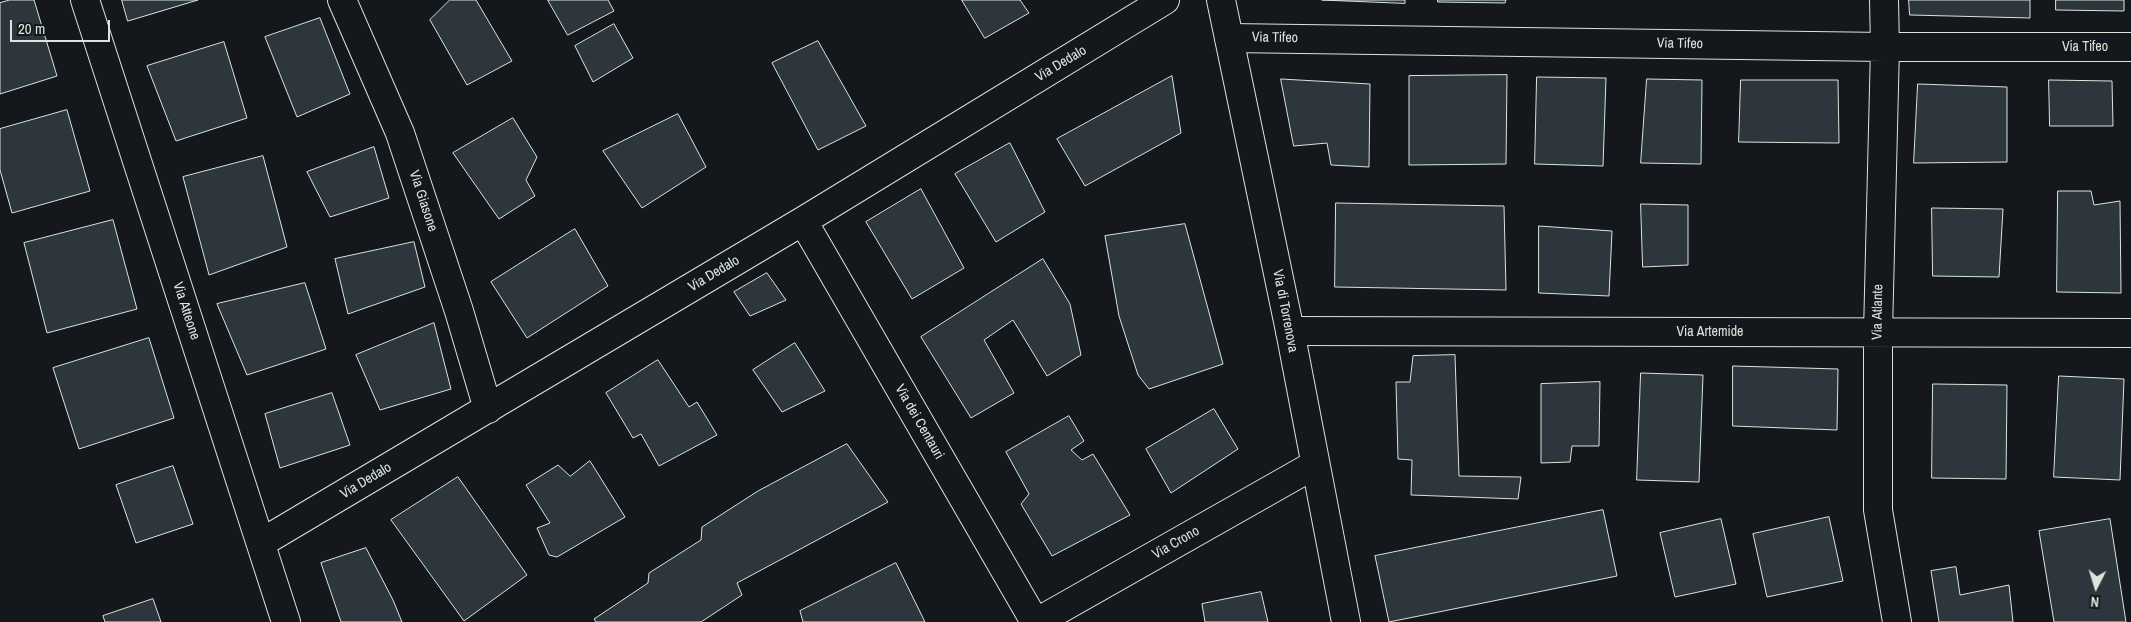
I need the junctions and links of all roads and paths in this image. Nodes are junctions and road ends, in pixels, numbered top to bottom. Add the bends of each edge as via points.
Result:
1 (85, 0) edge
2 (342, 0) edge
3 (1165, 0) edge
4 (1221, 0) edge
5 (1884, 0) edge
6 (1229, 38) junction
7 (1885, 47) junction
8 (2131, 47) edge
9 (803, 221) junction
10 (1290, 332) junction
11 (1878, 332) junction
12 (2131, 333) edge
13 (488, 409) junction
14 (1314, 465) junction
15 (262, 544) junction
16 (286, 622) edge
17 (1036, 622) edge
18 (1346, 622) edge
19 (1897, 622) edge

1 - 15 street, Via Atteone
2 - 13 street, Via Giasone via 400,133
3 - 9 street, Via Dedalo
4 - 6 street, Via di Torrenova
5 - 7 street, Via Atlante
6 - 7 street, Via Tifeo
6 - 10 street, Via di Torrenova
7 - 8 street, Via Tifeo
7 - 11 street, Via Atlante
9 - 13 street, Via Dedalo
9 - 17 street, Via dei Centauri
10 - 11 street, Via Artemide
10 - 14 street, Via di Torrenova
11 - 12 street, Via Artemide
11 - 19 street, Via Atlante via 1878,510
13 - 15 street, Via Dedalo
14 - 17 street, Via Crono
14 - 18 street, Via di Torrenova
15 - 16 street, Via Atteone

